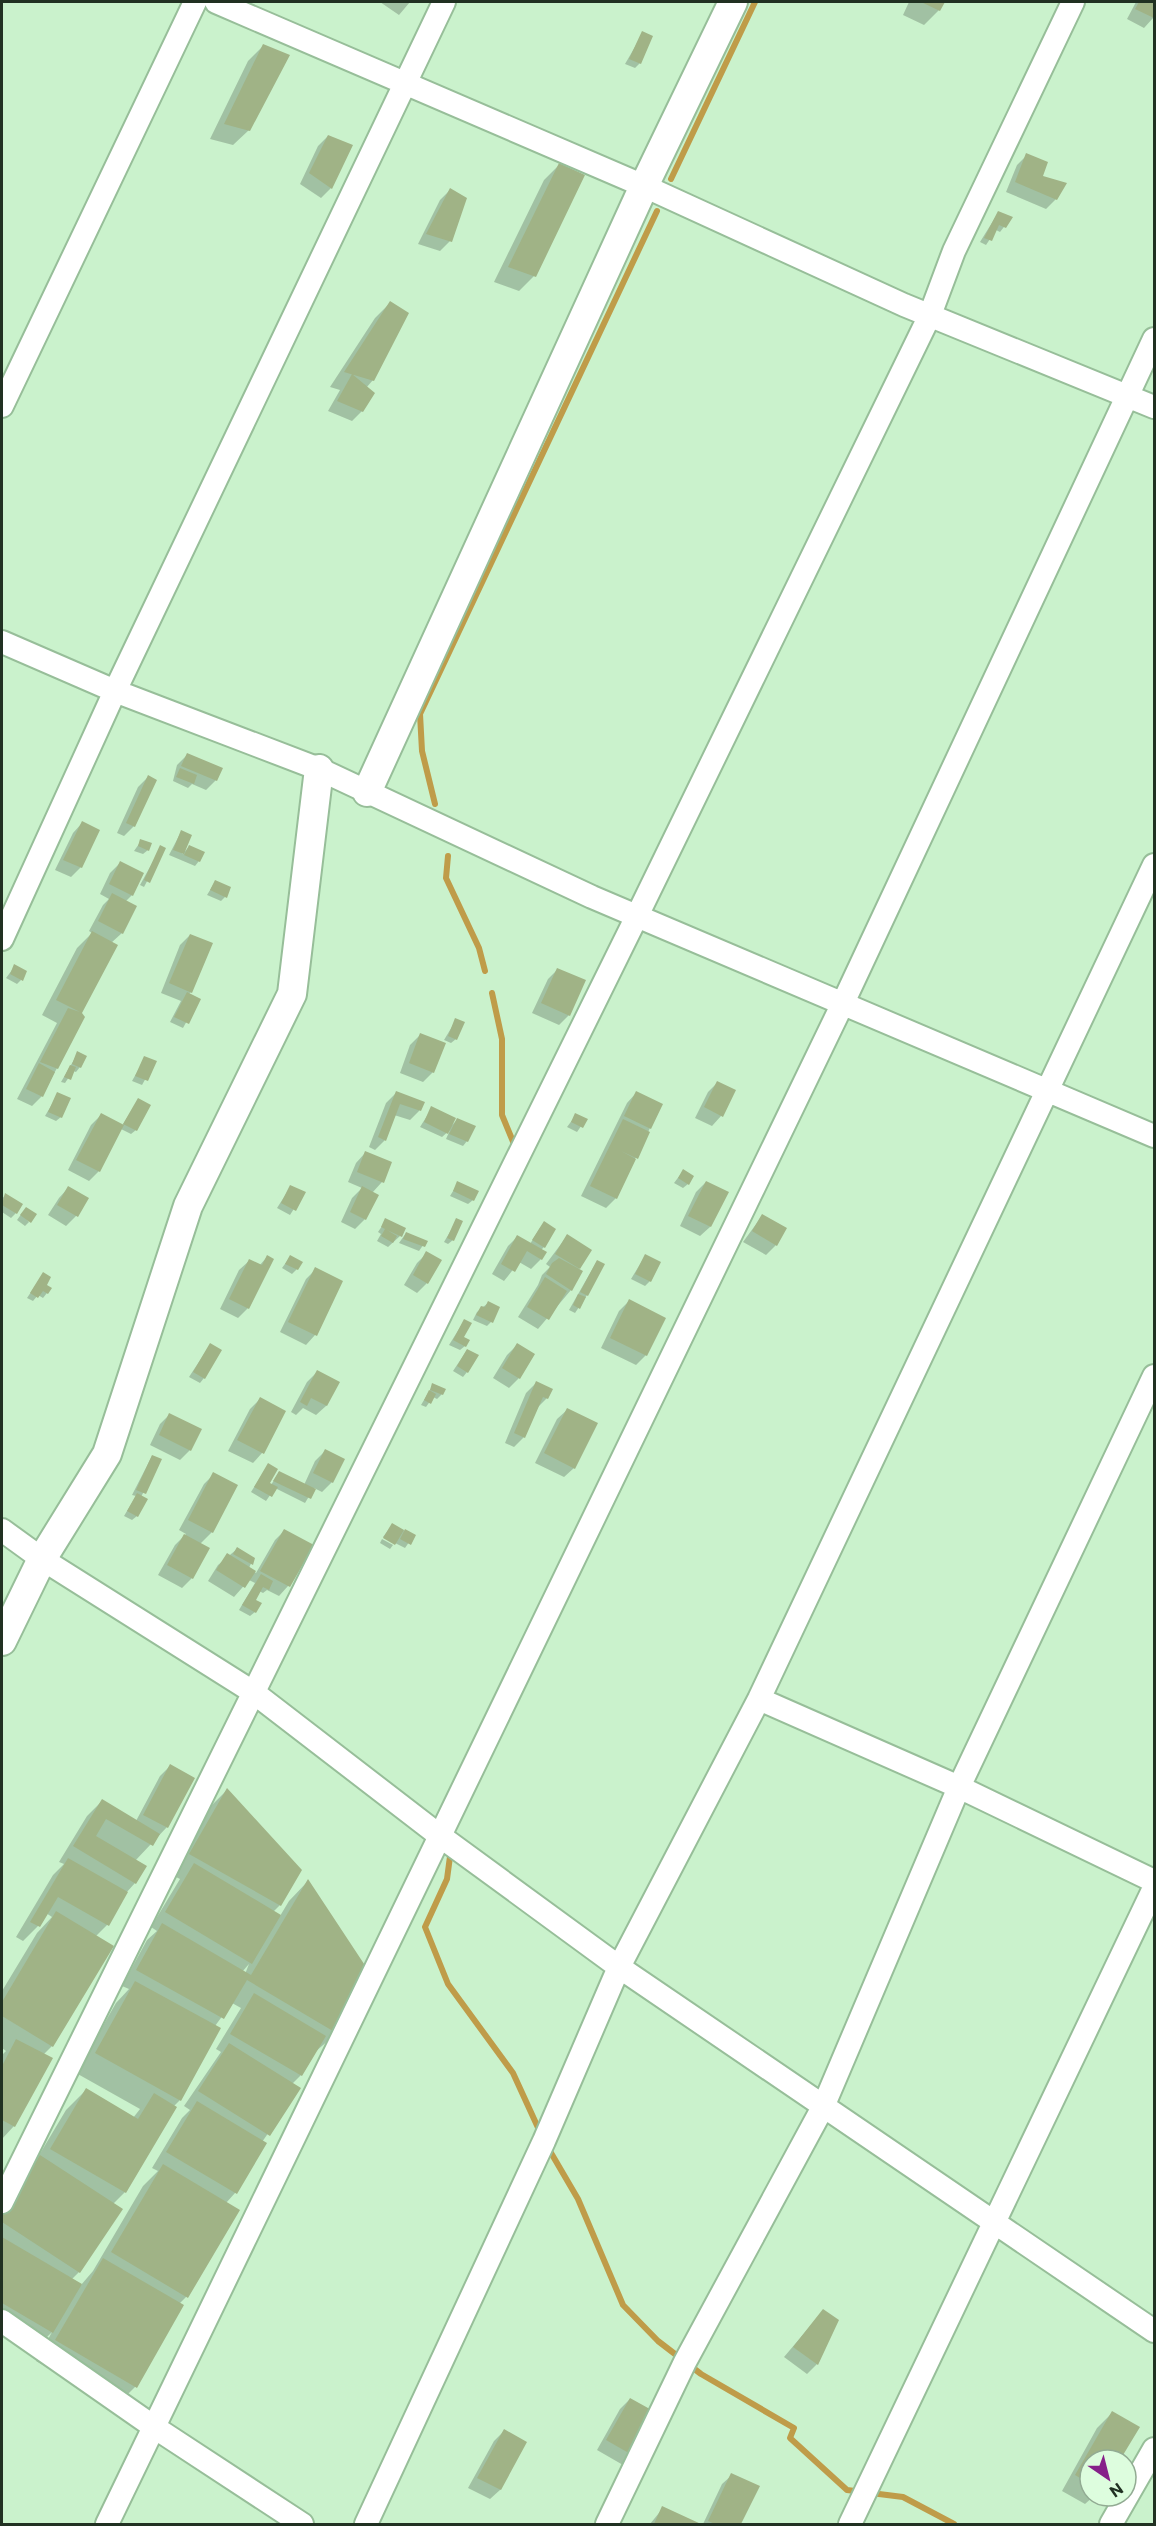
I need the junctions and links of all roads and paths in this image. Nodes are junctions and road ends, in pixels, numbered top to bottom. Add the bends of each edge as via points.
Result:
1 (195, 2) edge
2 (216, 2) edge
3 (444, 2) edge
4 (733, 2) edge
5 (1073, 2) edge
6 (405, 84) junction
7 (644, 186) junction
8 (930, 315) junction
9 (1155, 339) edge
10 (1126, 396) junction
11 (2, 406) edge
12 (1155, 407) edge
13 (2, 642) edge
14 (115, 691) junction
15 (319, 769) junction
16 (367, 792) junction
17 (1155, 865) edge
18 (637, 916) junction
19 (2, 939) edge
20 (843, 1003) junction
21 (1047, 1089) junction
22 (1155, 1136) edge
23 (1155, 1376) edge
24 (2, 1530) edge
25 (42, 1559) junction
26 (2, 1641) edge
27 (254, 1692) junction
28 (759, 1699) junction
29 (959, 1787) junction
30 (440, 1836) junction
31 (1155, 1881) edge
32 (1155, 1888) edge
33 (619, 1967) junction
34 (823, 2107) junction
35 (2, 2202) edge
36 (994, 2224) junction
37 (2, 2321) edge
38 (1155, 2331) edge
39 (154, 2427) junction
40 (1155, 2449) edge
41 (107, 2524) edge
42 (302, 2524) edge
43 (366, 2524) edge
44 (608, 2524) edge
45 (850, 2524) edge
46 (1111, 2524) edge

1 - 11 street
2 - 6 street
3 - 6 street
4 - 7 street
5 - 8 street via 954,250
6 - 7 street
6 - 14 street
7 - 8 street
7 - 16 street
8 - 10 street
8 - 18 street
9 - 10 street
10 - 12 street
10 - 20 street
13 - 14 street
14 - 15 street
14 - 19 street
15 - 16 street
15 - 25 street via 292,994 188,1206 107,1454
16 - 18 street
17 - 21 street
18 - 20 street
18 - 27 street
20 - 21 street
20 - 30 street
21 - 22 street
21 - 28 street
23 - 29 street
24 - 25 street
25 - 26 street
25 - 27 street
27 - 30 street
27 - 35 street
28 - 29 street
28 - 33 street
29 - 31 street
29 - 34 street
30 - 33 street
30 - 39 street
32 - 36 street
33 - 34 street
33 - 43 street via 544,2140
34 - 36 street
34 - 44 street via 685,2362
36 - 38 street
36 - 45 street
37 - 39 street
39 - 41 street
39 - 42 street
40 - 46 street

